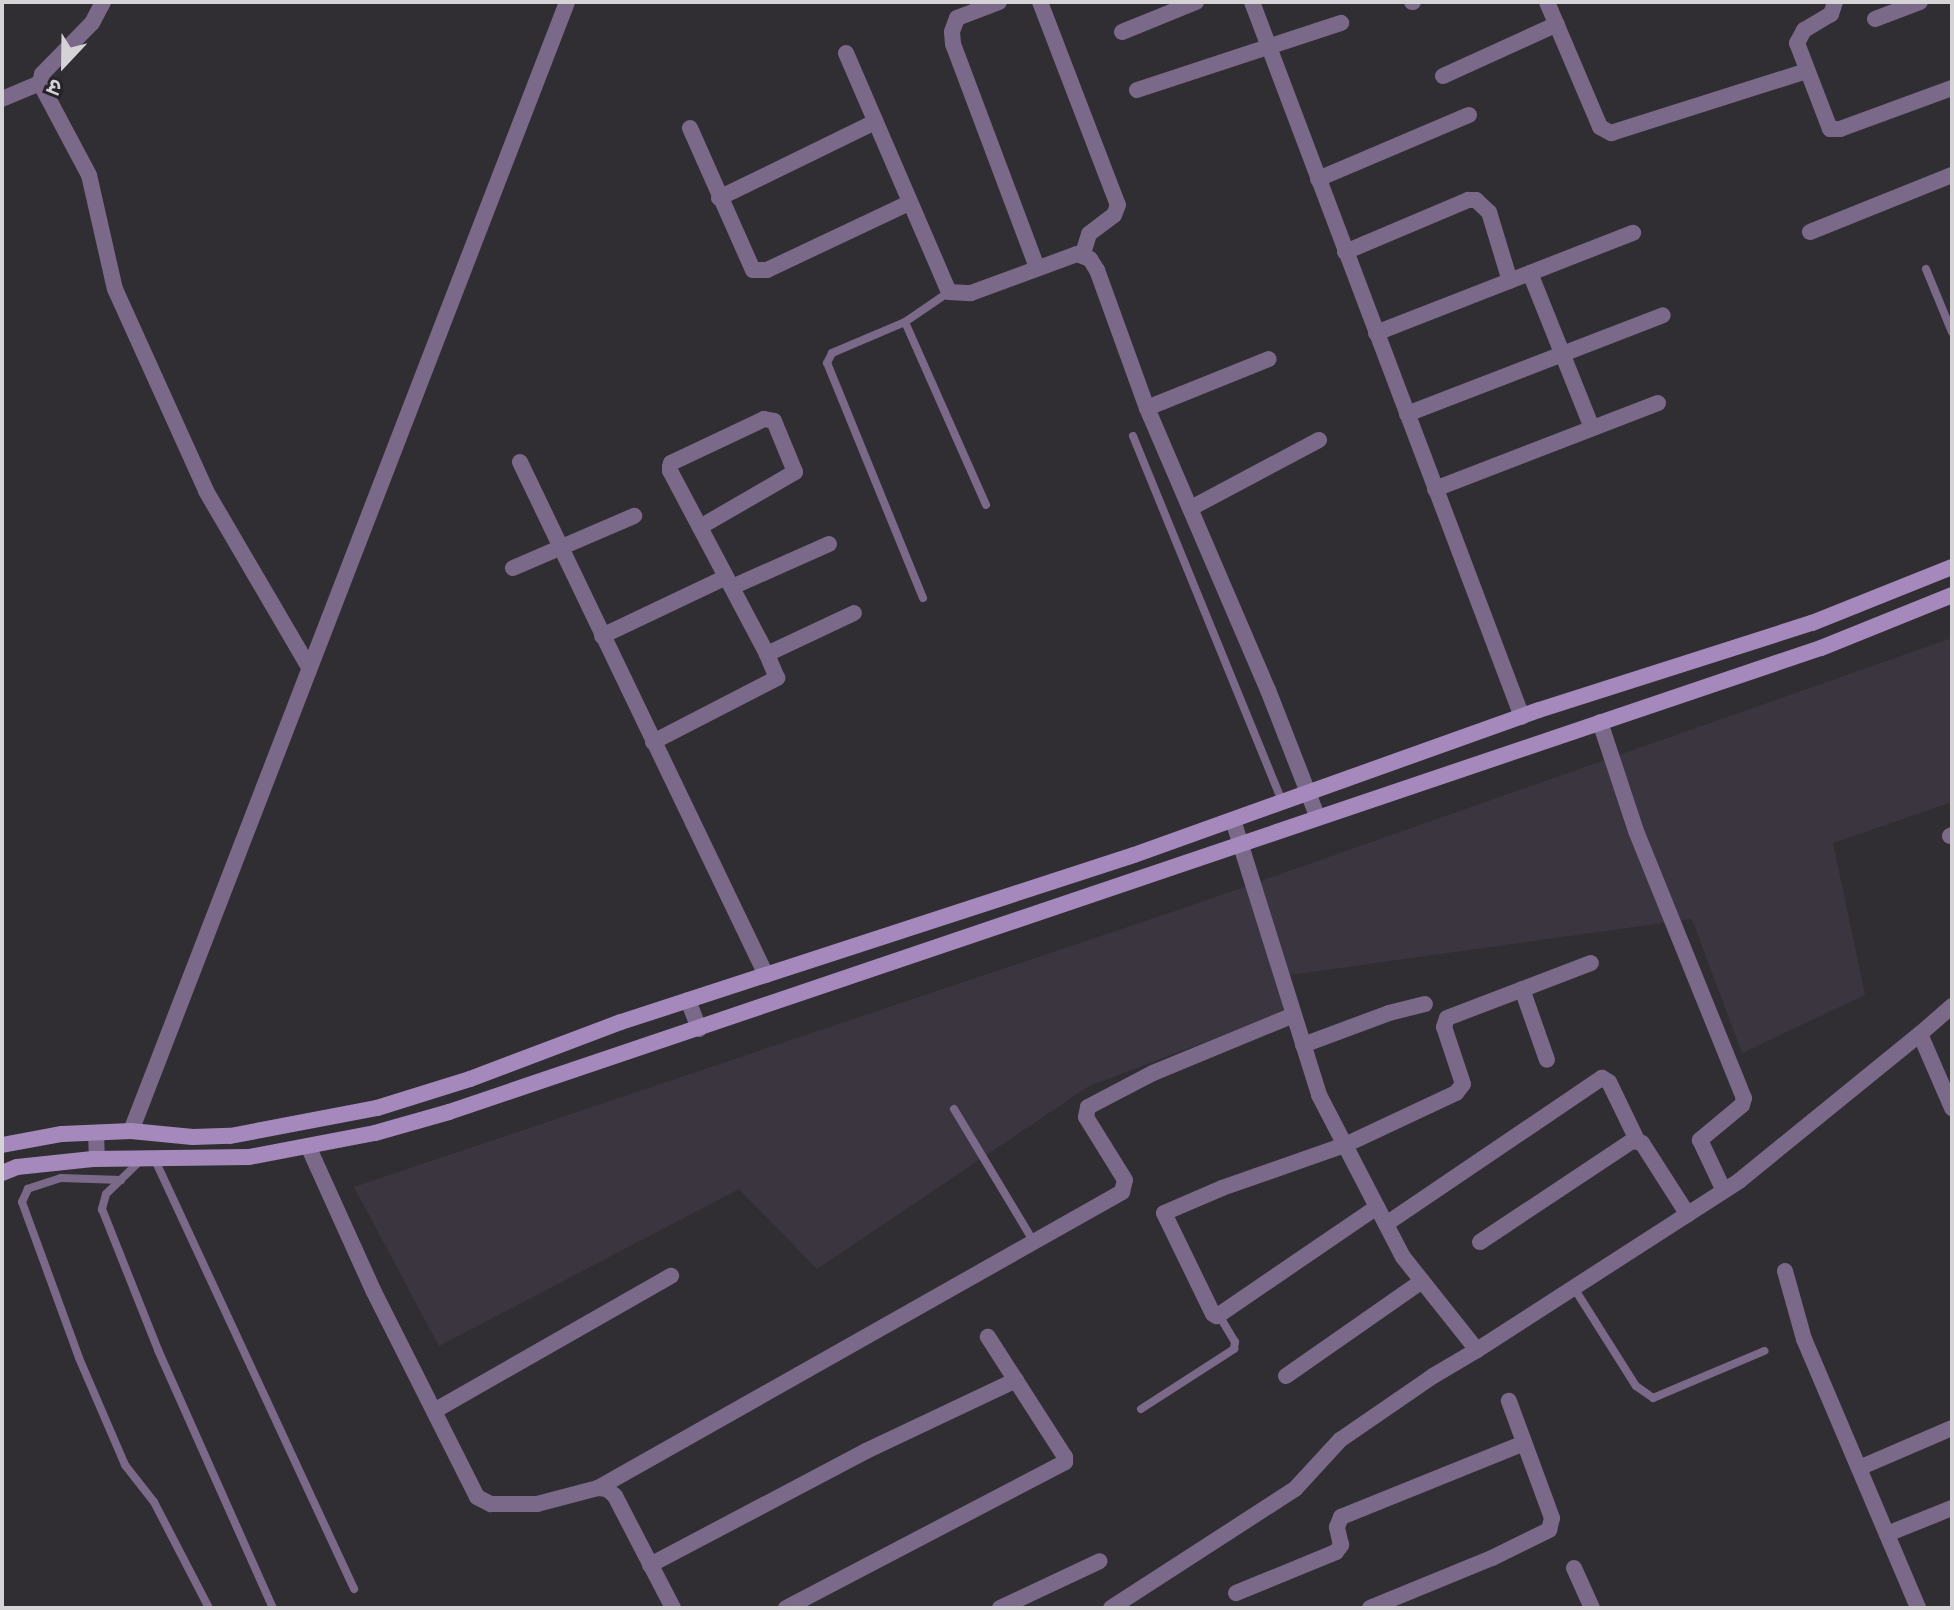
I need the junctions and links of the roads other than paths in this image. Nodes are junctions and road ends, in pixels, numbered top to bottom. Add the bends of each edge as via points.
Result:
1 (103, 2) edge
2 (567, 2) edge
3 (999, 2) edge
4 (1040, 2) edge
5 (1196, 2) edge
6 (1252, 2) edge
7 (1547, 2) edge
8 (1835, 2) edge
9 (1920, 2) edge
10 (1875, 19) dead end
11 (1341, 23) dead end
12 (1557, 24) junction
13 (1122, 32) dead end
14 (1267, 44) junction
15 (846, 53) dead end
16 (1806, 71) junction
17 (1443, 76) dead end
18 (40, 83) junction
19 (1952, 88) edge
20 (1137, 90) dead end
21 (2, 99) edge
22 (1469, 115) dead end
23 (875, 122) junction
24 (690, 128) dead end
25 (1952, 175) edge
26 (1318, 179) junction
27 (719, 198) junction
28 (909, 203) junction
29 (1810, 232) dead end
30 (1633, 233) dead end
31 (1345, 252) junction
32 (1083, 254) junction
33 (1037, 268) junction
34 (1926, 269) dead end
35 (1530, 273) junction
36 (1510, 281) junction
37 (949, 292) junction
38 (1663, 315) dead end
39 (905, 322) junction
40 (1952, 332) edge
41 (1376, 333) junction
42 (1563, 355) junction
43 (1269, 359) dead end
44 (1658, 403) dead end
45 (1147, 408) junction
46 (1407, 414) junction
47 (1592, 428) junction
48 (1133, 436) dead end
49 (1319, 440) dead end
50 (520, 462) dead end
51 (1435, 489) junction
52 (986, 505) dead end
53 (1191, 508) junction
54 (634, 516) dead end
55 (700, 527) junction
56 (829, 544) dead end
57 (560, 547) junction
58 (1952, 567) edge
59 (513, 568) dead end
60 (729, 582) junction
61 (1952, 595) edge
62 (923, 598) dead end
63 (854, 613) dead end
64 (1812, 623) junction
65 (602, 636) junction
66 (1821, 648) junction
67 (767, 654) junction
68 (309, 667) junction
69 (1522, 717) junction
70 (1600, 722) junction
71 (653, 742) junction
72 (1307, 793) junction
73 (1282, 802) junction
74 (1318, 818) junction
75 (1233, 820) junction
76 (1241, 845) junction
77 (1591, 963) dead end
78 (766, 975) junction
79 (1522, 989) junction
80 (688, 1000) junction
81 (1425, 1004) dead end
82 (1952, 1006) edge
83 (1294, 1015) junction
84 (699, 1029) junction
85 (1920, 1034) junction
86 (1303, 1045) junction
87 (1547, 1060) dead end
88 (1952, 1108) edge
89 (954, 1109) dead end
90 (131, 1131) junction
91 (96, 1133) junction
92 (1637, 1140) junction
93 (2, 1145) edge
94 (1345, 1145) junction
95 (308, 1146) junction
96 (97, 1159) junction
97 (149, 1159) junction
98 (2, 1173) edge
99 (121, 1180) junction
100 (1724, 1191) junction
101 (1377, 1207) junction
102 (1688, 1215) junction
103 (1386, 1224) junction
104 (1034, 1242) junction
105 (1480, 1242) dead end
106 (1785, 1271) dead end
107 (671, 1276) dead end
108 (1422, 1281) junction
109 (1574, 1288) junction
110 (1219, 1315) junction
111 (988, 1337) dead end
112 (1477, 1350) junction
113 (1764, 1351) dead end
114 (1286, 1376) dead end
115 (1016, 1380) junction
116 (1509, 1401) dead end
117 (1141, 1409) dead end
118 (434, 1411) junction
119 (1952, 1428) edge
120 (1524, 1443) junction
121 (1859, 1468) junction
122 (598, 1488) junction
123 (1952, 1508) edge
124 (1887, 1534) junction
125 (1100, 1561) dead end
126 (650, 1565) junction
127 (1574, 1568) dead end
128 (354, 1589) dead end
129 (1236, 1593) dead end
130 (1585, 1606) edge
131 (209, 1608) edge
132 (273, 1608) edge
133 (673, 1608) edge
134 (786, 1608) edge
135 (1000, 1608) edge
136 (1111, 1608) edge
137 (1370, 1608) edge
138 (1918, 1608) edge

1 - 18 street via 92,23 42,74
2 - 68 street
3 - 33 street via 957,18 953,44
4 - 32 street via 1118,205 1114,215 1089,234
5 - 13 street
6 - 14 street
7 - 12 street
8 - 16 street via 1831,14 1800,35 1797,43
9 - 10 street
11 - 14 street
12 - 16 street via 1600,127 1611,133
12 - 17 street
14 - 20 street
14 - 26 street
15 - 23 street
16 - 19 street via 1824,121 1834,130
18 - 21 street
18 - 68 street via 89,175 115,289 206,491
22 - 26 street
23 - 27 street
23 - 28 street
24 - 27 street
25 - 29 street
26 - 31 street
27 - 28 street via 748,264 757,271
28 - 37 street
30 - 35 street
31 - 36 street via 1476,200 1489,212
31 - 41 street
32 - 33 street
32 - 45 street via 1097,270
33 - 37 street via 971,293
34 - 40 lane
35 - 36 street
35 - 42 street
36 - 41 street
37 - 39 lane
38 - 42 street
39 - 52 lane
39 - 62 lane via 837,351 827,363
41 - 46 street
42 - 46 street
42 - 47 street
43 - 45 street
44 - 47 street
45 - 53 street
46 - 51 street
47 - 51 street
48 - 73 lane
49 - 53 street
50 - 57 street
51 - 69 street
53 - 72 street
54 - 57 street
55 - 55 street via 670,471 671,463 764,419 774,421 795,467 792,476
55 - 60 street
56 - 60 street
57 - 59 street
57 - 65 street
58 - 64 main road
60 - 65 street
60 - 67 street
61 - 66 main road
63 - 67 street
64 - 66 street
64 - 69 main road
65 - 71 street
66 - 70 main road
67 - 71 street via 777,673 775,682
68 - 90 street
69 - 72 main road
70 - 74 main road
70 - 100 street via 1636,831 1744,1098 1700,1140
71 - 78 street
72 - 73 main road
72 - 74 street
73 - 75 main road
74 - 76 main road
75 - 76 street
75 - 78 main road
76 - 83 street
76 - 84 main road
77 - 79 street
78 - 80 main road
79 - 87 street
79 - 94 street via 1444,1022 1462,1089
80 - 84 street
80 - 90 main road via 377,1108 230,1136
81 - 86 street
82 - 85 street
83 - 86 street
83 - 104 street via 1153,1073 1088,1107 1086,1117 1125,1180 1125,1189
84 - 95 main road via 449,1112
85 - 88 street
85 - 100 street
86 - 94 street via 1319,1095
89 - 104 lane
90 - 91 main road
91 - 93 main road
91 - 96 street
92 - 102 street
92 - 103 street via 1609,1082 1602,1078
92 - 105 street
94 - 101 street
94 - 110 street via 1165,1210 1213,1314
95 - 97 main road via 249,1157
95 - 118 street
96 - 97 main road
96 - 98 main road
97 - 99 lane
97 - 128 lane
99 - 131 lane via 61,1178 28,1189 22,1202 125,1465 154,1502
99 - 132 lane via 103,1202 106,1223
100 - 102 street
101 - 103 street
101 - 110 street
102 - 109 street
103 - 108 street
104 - 122 street
106 - 121 street via 1798,1322
107 - 118 street
108 - 112 street
108 - 114 street
109 - 112 street
109 - 113 lane via 1636,1386 1653,1398
110 - 117 lane via 1234,1349
111 - 115 street
112 - 136 street via 1340,1440 1295,1489
115 - 126 street via 866,1451
115 - 134 street via 1065,1457 1063,1464
116 - 120 street
118 - 122 street via 484,1502 537,1504
119 - 121 street
120 - 129 street via 1341,1517 1336,1552
120 - 137 street via 1552,1518 1549,1530
121 - 124 street
122 - 126 street via 615,1496
123 - 124 street
124 - 138 street
125 - 135 street
126 - 133 street
127 - 130 street

